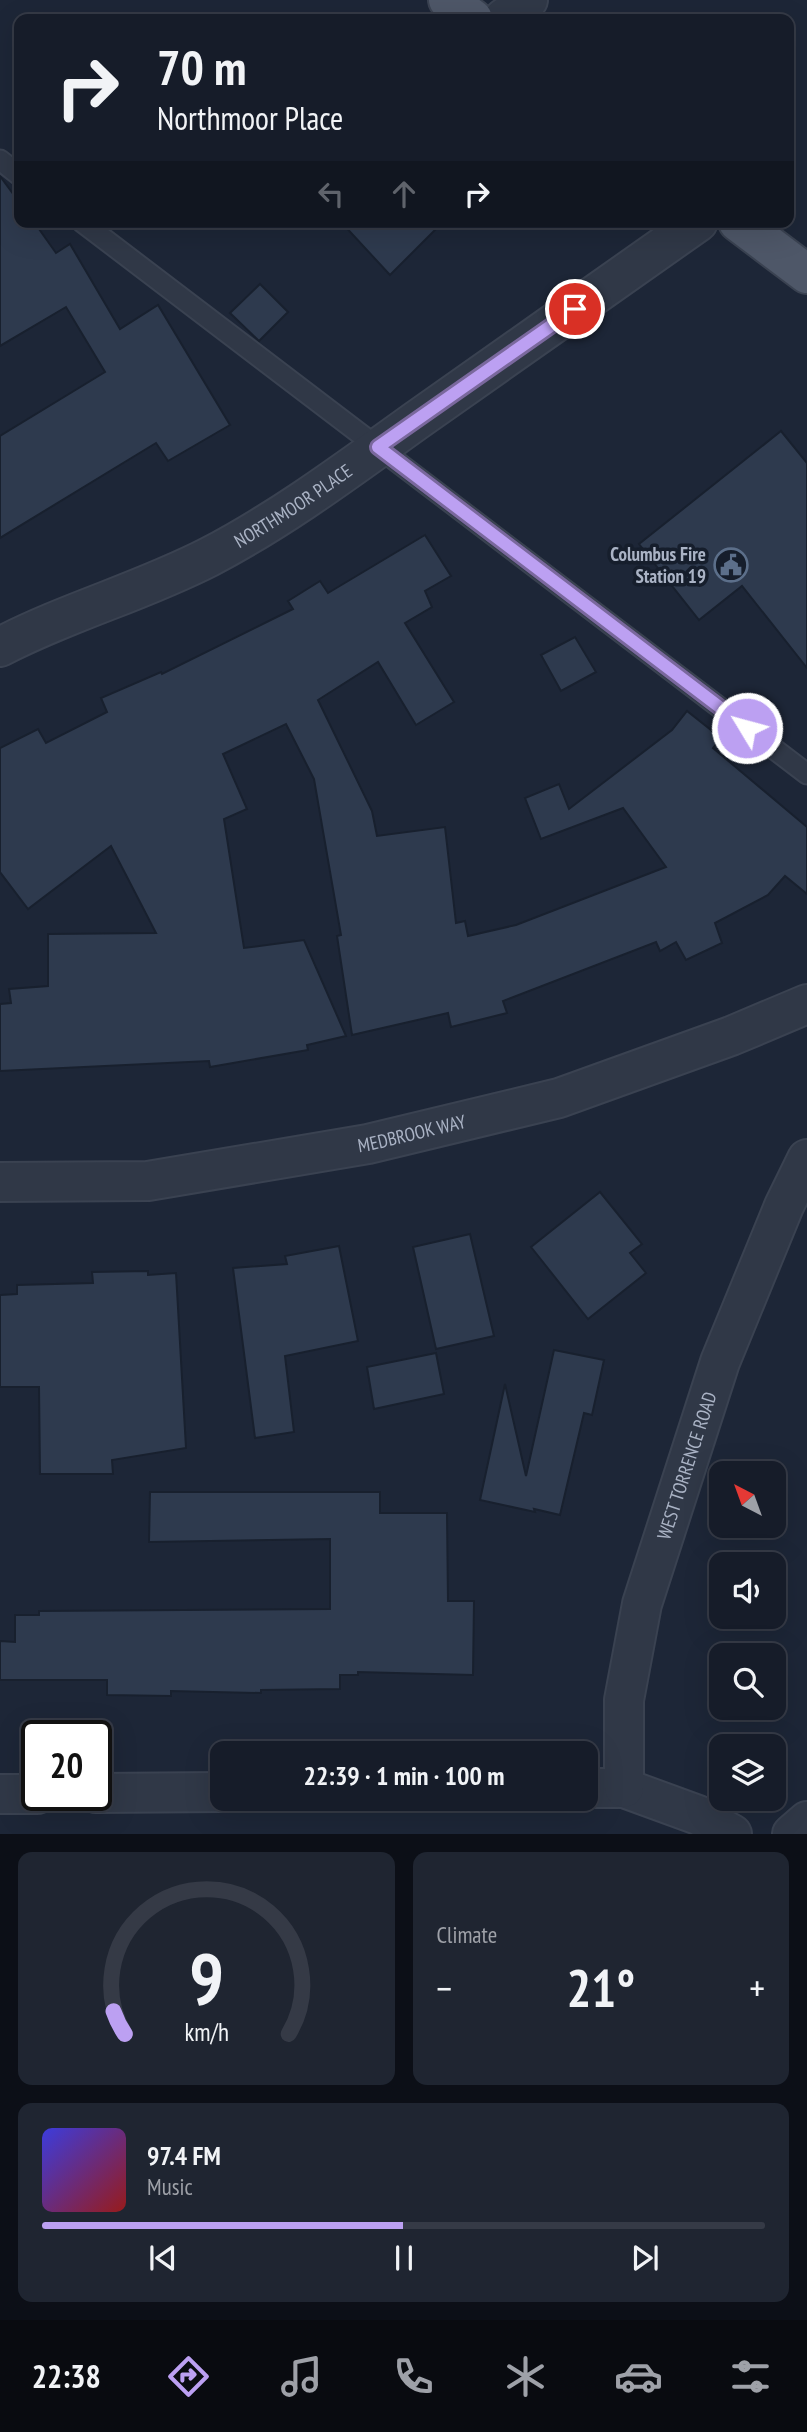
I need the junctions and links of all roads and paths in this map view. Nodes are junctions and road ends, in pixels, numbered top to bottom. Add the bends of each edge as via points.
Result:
1 (448, 0) edge
2 (528, 0) edge
3 (466, 14) edge
4 (510, 14) edge
5 (0, 160) edge
6 (14, 171) edge
7 (90, 228) edge
8 (689, 228) edge
9 (746, 228) edge
10 (807, 274) edge
11 (378, 447) junction
12 (0, 647) edge
13 (807, 774) edge
14 (807, 1004) edge
15 (807, 1159) edge
16 (0, 1182) edge
17 (598, 1788) edge
18 (624, 1788) junction
19 (210, 1792) edge
20 (112, 1793) edge
21 (0, 1794) edge
22 (21, 1794) edge
23 (807, 1821) edge
24 (732, 1833) edge
25 (792, 1833) edge

1 - 3 main road
2 - 4 street
5 - 6 lane
7 - 11 lane
8 - 11 street, NORTHMOOR PLACE
9 - 10 main road
11 - 12 street, NORTHMOOR PLACE via 209,557
11 - 13 lane
14 - 16 street, MEDBROOK WAY via 731,1037 559,1098 368,1144 148,1181
15 - 18 street, WEST TORRENCE ROAD via 720,1362 642,1604 624,1700
17 - 18 street
18 - 24 street via 698,1815
19 - 20 street
21 - 22 street
23 - 25 street

